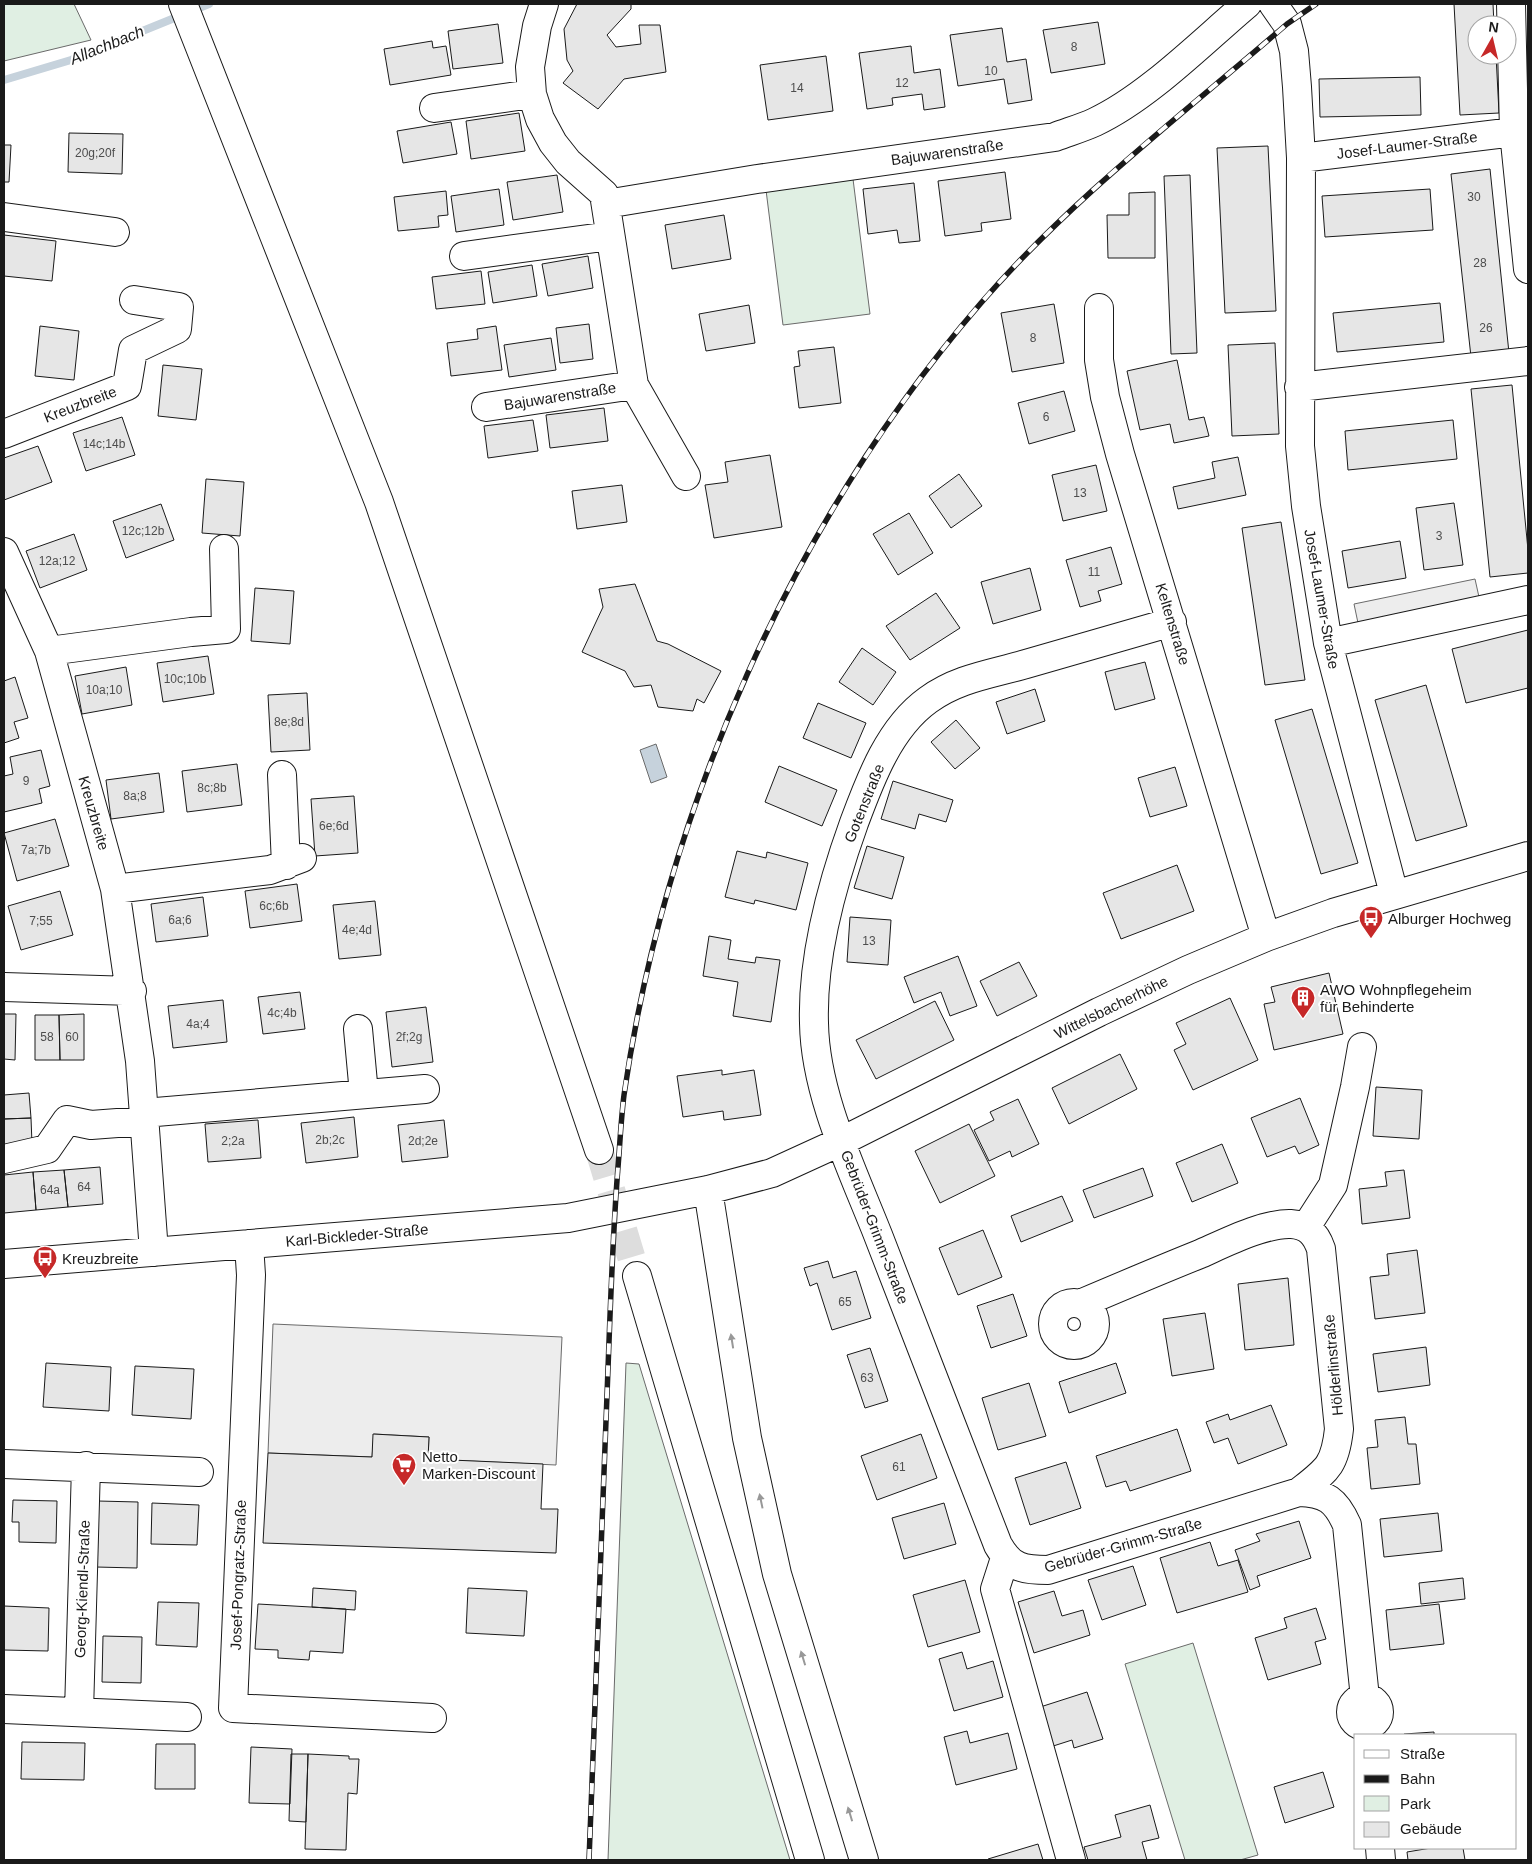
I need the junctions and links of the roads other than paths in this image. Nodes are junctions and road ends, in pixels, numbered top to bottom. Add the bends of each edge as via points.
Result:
1 (183, 4) edge
2 (544, 4) edge
3 (1247, 4) edge
4 (1511, 4) edge
5 (1280, 14) edge
6 (532, 94) junction
7 (434, 108) dead end
8 (1514, 132) junction
9 (1300, 158) junction
10 (606, 204) junction
11 (4, 217) edge
12 (115, 232) dead end
13 (610, 236) junction
14 (464, 256) dead end
15 (1528, 269) edge
16 (134, 300) dead end
17 (1100, 308) dead end
18 (1528, 361) edge
19 (634, 385) junction
20 (1300, 387) junction
21 (486, 407) dead end
22 (4, 434) edge
23 (686, 476) dead end
24 (224, 549) dead end
25 (4, 552) edge
26 (1528, 600) edge
27 (1172, 622) junction
28 (1328, 643) junction
29 (49, 651) junction
30 (282, 775) dead end
31 (1528, 856) edge
32 (115, 889) junction
33 (1394, 894) junction
34 (1266, 936) junction
35 (4, 987) edge
36 (132, 991) junction
37 (358, 1029) dead end
38 (1362, 1047) dead end
39 (424, 1089) dead end
40 (364, 1094) junction
41 (144, 1117) junction
42 (842, 1141) junction
43 (599, 1150) tunnel mouth
44 (4, 1159) edge
45 (708, 1190) junction
46 (1306, 1227) junction
47 (249, 1244) junction
48 (154, 1252) junction
49 (4, 1264) edge
50 (1150, 1274) junction
51 (637, 1276) tunnel mouth
52 (1080, 1304) junction
53 (1092, 1334) junction
54 (4, 1464) edge
55 (86, 1466) junction
56 (199, 1472) dead end
57 (1299, 1492) junction
58 (1005, 1558) junction
59 (4, 1708) edge
60 (79, 1712) junction
61 (187, 1717) dead end
62 (432, 1718) dead end
63 (1368, 1731) edge
64 (810, 1860) edge
65 (864, 1860) edge
66 (1071, 1860) edge

1 - 43 street via 378,502
2 - 6 street, Bajuwarenstraße via 530,67
3 - 10 street, Bajuwarenstraße via 1150,87 1095,122 1055,137
4 - 8 street
5 - 9 street, Josef-Laumer-Straße via 1296,69
6 - 7 street
6 - 10 street, Bajuwarenstraße via 540,119 554,143 568,162 604,194
8 - 9 street, Josef-Laumer-Straße
8 - 15 street
9 - 20 street, Josef-Laumer-Straße
10 - 13 street, Bajuwarenstraße
11 - 12 street
13 - 14 street
13 - 19 street, Bajuwarenstraße
16 - 22 street, Kreuzbreite via 179,307 178,329 133,350 127,386
17 - 27 street, Keltenstraße via 1099,360 1105,397
18 - 20 street
19 - 21 street, Bajuwarenstraße
19 - 23 street, Bajuwarenstraße
20 - 28 street, Josef-Laumer-Straße via 1300,446 1306,506
24 - 29 street via 226,629
25 - 29 street, Kreuzbreite
26 - 28 street
27 - 34 street, Keltenstraße
27 - 42 street, Gotenstraße via 965,680 928,700 891,743 869,781 840,863 820,952 814,1022 816,1048 820,1075
28 - 33 street, Josef-Laumer-Straße
29 - 32 street, Kreuzbreite
30 - 32 street via 294,862 270,870
31 - 33 street, Wittelsbacherhöhe
32 - 36 street, Kreuzbreite
33 - 34 street, Wittelsbacherhöhe
34 - 42 street, Wittelsbacherhöhe via 1099,1012
35 - 36 street
36 - 41 street, Kreuzbreite
37 - 40 street
38 - 46 street via 1333,1185
39 - 40 street
40 - 41 street
41 - 44 street via 91,1124 67,1120 47,1149
41 - 48 street, Kreuzbreite
42 - 45 street, Wittelsbacherhöhe via 772,1173
42 - 58 street, Gebrüder-Grimm-Straße
45 - 47 street, Karl-Bickleder-Straße via 568,1218
65 -> 45 street via 777,1574 748,1438
46 - 50 street via 1290,1224 1268,1228
46 - 57 street, Hölderlinstraße via 1316,1236 1322,1249 1339,1429 1337,1452 1330,1466
47 - 48 street, Karl-Bickleder-Straße
47 - 62 street, Josef-Pongratz-Straße via 251,1275 233,1708
48 - 49 street, Karl-Bickleder-Straße
50 - 52 street
50 - 53 street
51 - 64 street
52 - 53 street via 1092,1314 1095,1326
52 - 53 street via 1067,1304 1057,1311 1053,1322 1055,1334 1064,1342 1076,1345 1084,1343
54 - 55 street
55 - 56 street
55 - 60 street, Georg-Kiendl-Straße
57 - 58 street, Gebrüder-Grimm-Straße via 1048,1570 1017,1566
57 - 63 street, Gebrüder-Grimm-Straße via 1317,1493 1329,1499 1340,1510 1347,1525 1364,1698 1373,1700 1379,1710 1377,1720
58 - 66 street via 995,1589
59 - 60 street
60 - 61 street

